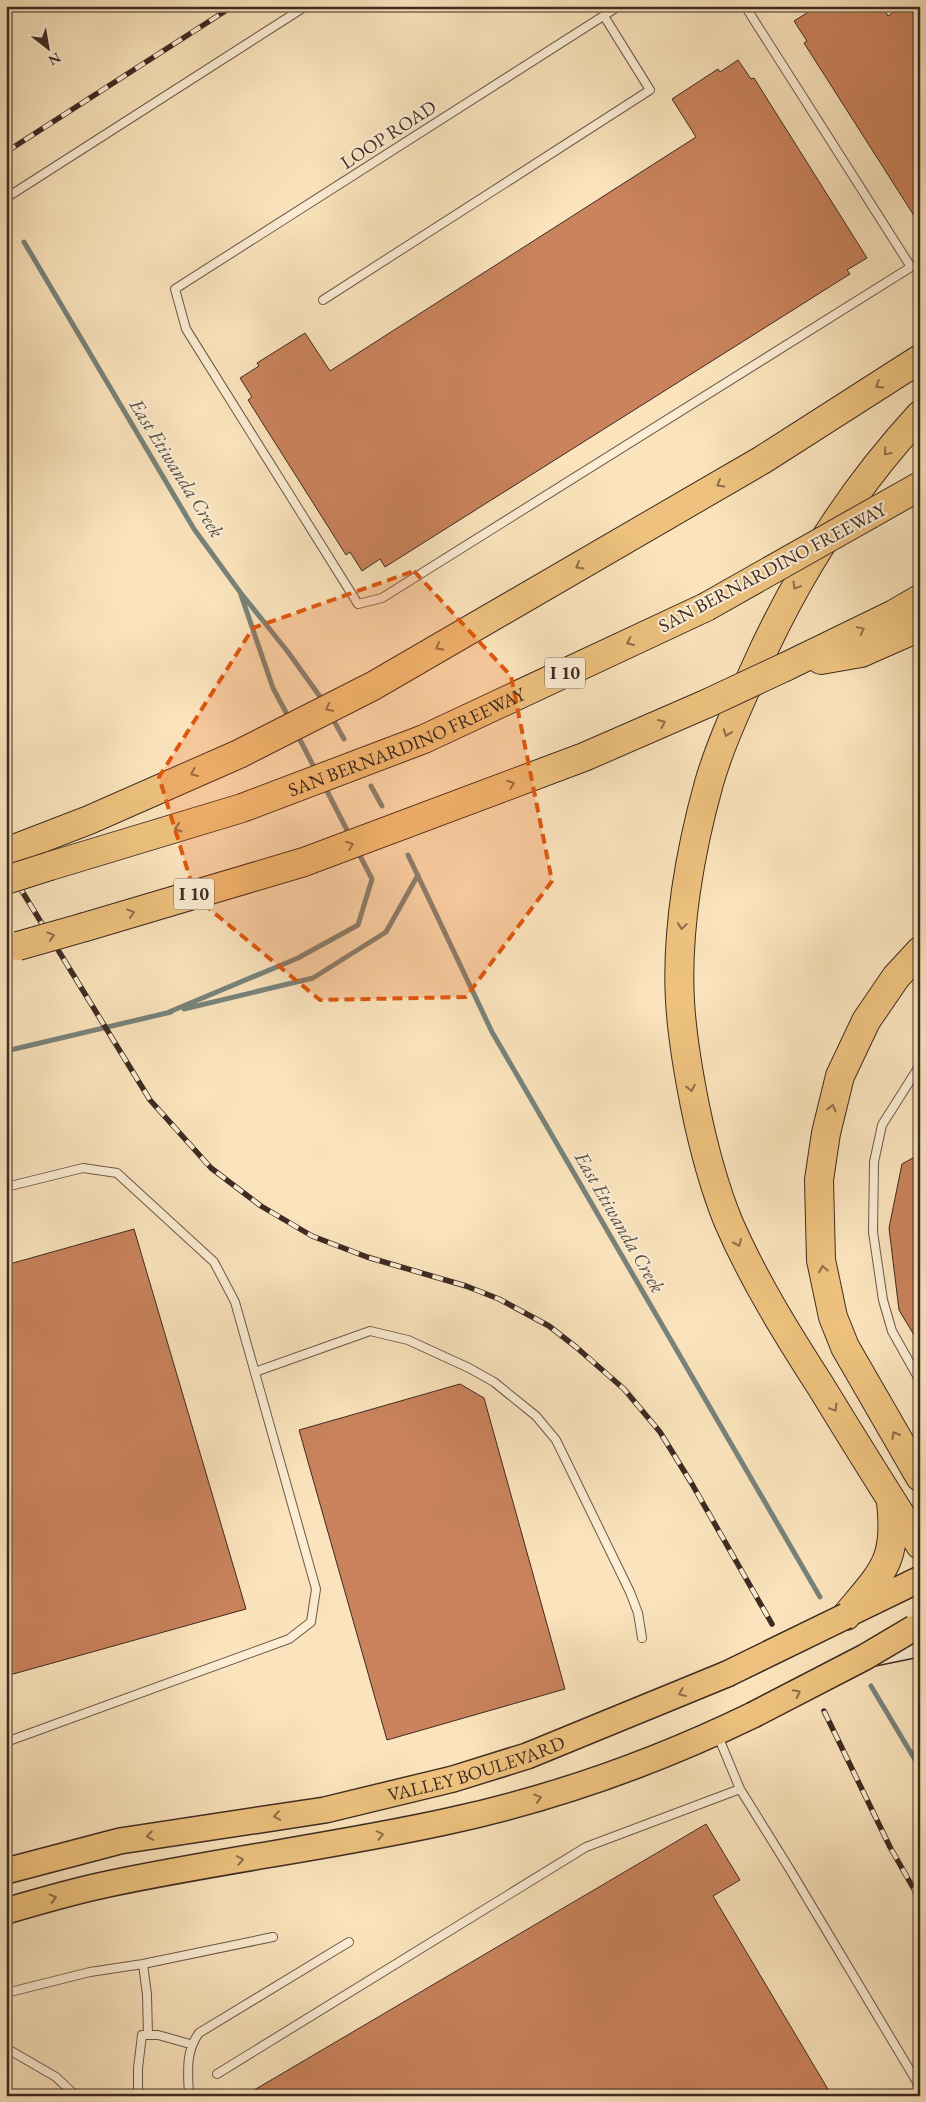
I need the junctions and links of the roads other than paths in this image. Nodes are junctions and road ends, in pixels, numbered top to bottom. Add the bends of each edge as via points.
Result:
1 (306, 6) edge
2 (619, 6) edge
3 (745, 6) edge
4 (604, 16) junction
5 (6, 198) edge
6 (916, 266) edge
7 (323, 300) dead end
8 (920, 359) edge
9 (920, 415) edge
10 (920, 486) edge
11 (920, 599) edge
12 (920, 626) edge
13 (785, 667) junction
14 (6, 852) edge
15 (6, 880) edge
16 (12, 947) edge
17 (920, 951) edge
18 (920, 1065) edge
19 (6, 1187) edge
20 (255, 1372) junction
21 (920, 1381) edge
22 (920, 1477) edge
23 (891, 1500) junction
24 (920, 1545) edge
25 (920, 1579) edge
26 (888, 1582) junction
27 (846, 1616) joint
28 (918, 1633) edge
29 (642, 1638) dead end
30 (717, 1733) junction
31 (6, 1742) edge
32 (740, 1790) junction
33 (6, 1870) edge
34 (6, 1911) edge
35 (273, 1937) dead end
36 (349, 1942) dead end
37 (143, 1964) junction
38 (6, 1993) edge
39 (148, 2035) junction
40 (190, 2044) junction
41 (6, 2048) edge
42 (217, 2074) dead end
43 (920, 2087) edge
44 (76, 2096) edge
45 (138, 2096) edge
46 (189, 2096) edge

1 - 5 lane
2 - 4 lane, LOOP ROAD
3 - 6 lane
4 - 6 lane, LOOP ROAD via 175,289 186,329 358,604 382,598
4 - 7 lane via 650,90
8 -> 14 highway via 762,460 373,686 239,754
9 -> 23 highway via 862,483 814,555 789,597 730,725 709,783 688,878 680,963 683,1042 689,1078 709,1164 728,1220 763,1293
10 -> 15 highway, SAN BERNARDINO FREEWAY / I 10, bridge via 706,607 424,739 242,808
13 -> 11 highway, I 10
12 - 13 highway via 861,653
16 -> 13 highway, I 10, bridge via 304,862 584,757
22 -> 17 highway via 845,1347 833,1317 822,1260 819,1180 840,1076 866,1021 896,977
18 - 21 lane via 882,1125 874,1162 873,1232 892,1331
19 - 20 lane via 83,1168 116,1173 214,1262 235,1302
20 - 29 lane via 370,1331 408,1340 494,1382 536,1416 556,1440 630,1592
20 - 31 lane via 316,1590 311,1622 289,1639
23 - 24 highway
23 - 26 highway via 894,1527
25 - 26 main road
26 - 27 highway
27 -> 33 main road, VALLEY BOULEVARD, bridge via 727,1674 527,1756 453,1779 326,1810 120,1841
30 -> 28 main road, VALLEY BOULEVARD, bridge
30 - 32 lane
34 -> 30 main road, VALLEY BOULEVARD via 108,1884 332,1845 468,1817 584,1784
32 - 42 lane via 586,1847
32 - 43 lane
35 - 37 lane
36 - 40 lane via 199,2033
37 - 38 lane via 90,1972
37 - 39 lane
39 - 40 lane
39 - 45 lane via 142,2035
40 - 46 lane
41 - 44 lane via 56,2077

